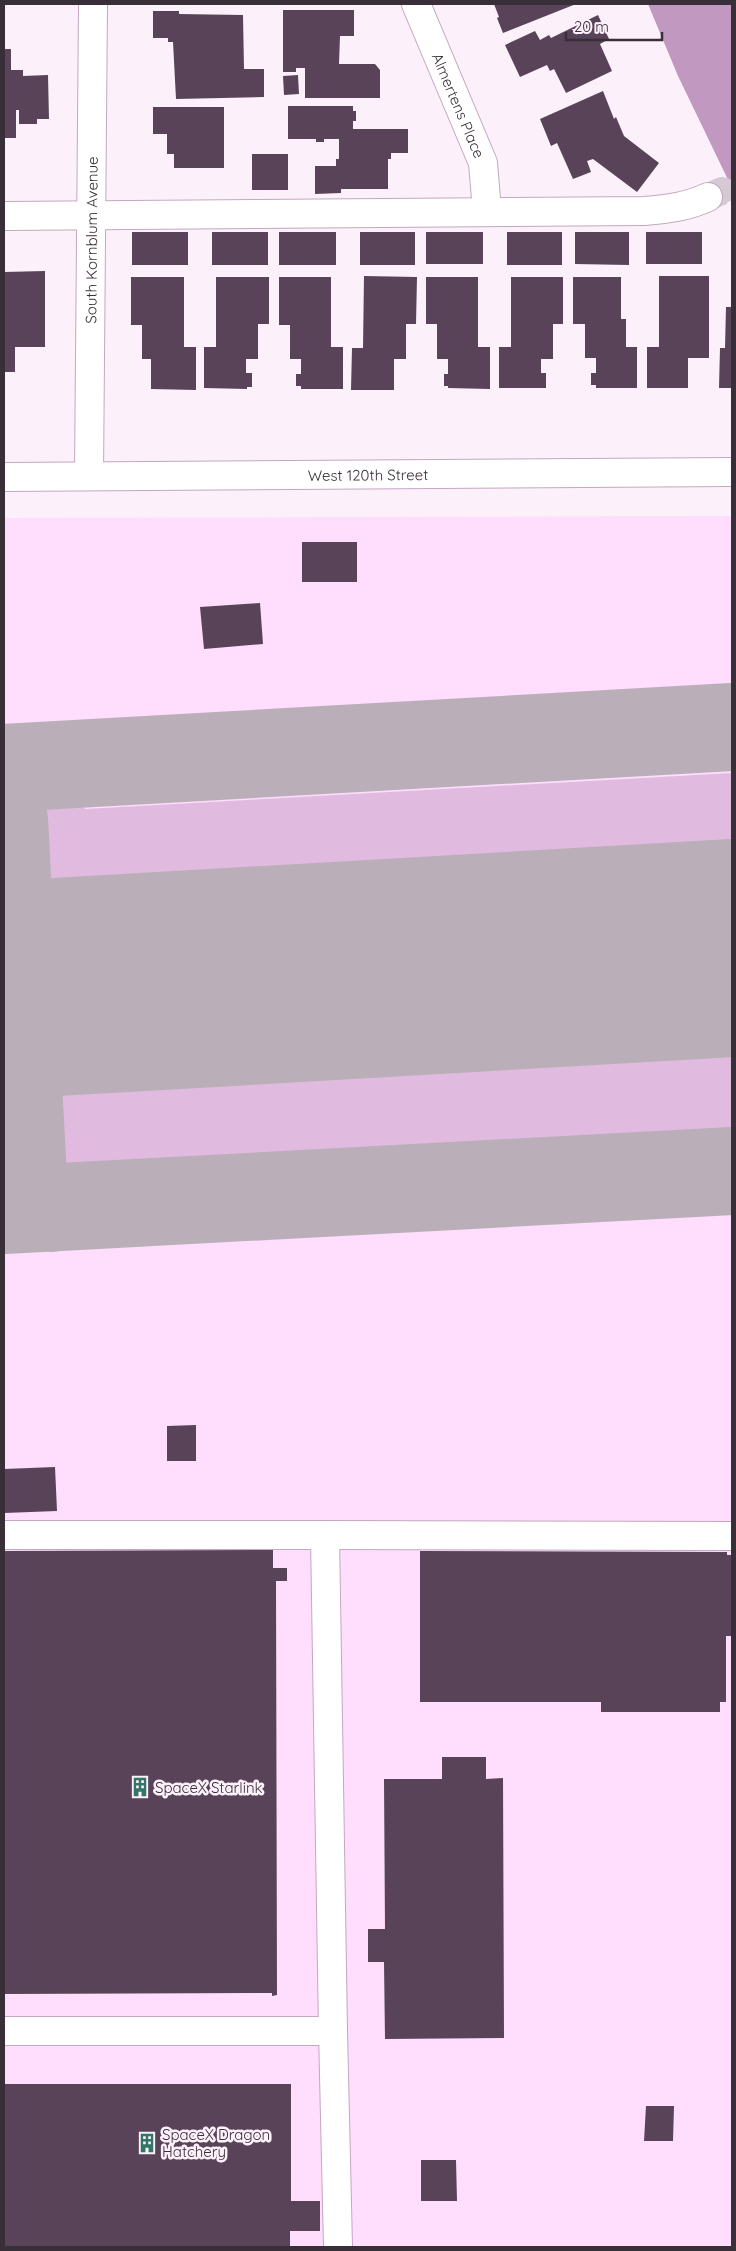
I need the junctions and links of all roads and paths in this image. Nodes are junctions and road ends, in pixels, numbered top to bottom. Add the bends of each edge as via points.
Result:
1 (93, 4) edge
2 (416, 4) edge
3 (708, 197) tunnel mouth
4 (487, 211) junction
5 (4, 216) edge
6 (91, 216) junction
7 (732, 472) edge
8 (89, 476) junction
9 (4, 477) edge
10 (325, 1535) junction
11 (4, 1536) edge
12 (732, 1536) edge
13 (4, 2031) edge
14 (333, 2031) junction
15 (338, 2247) edge

1 - 6 main road, South Kornblum Avenue
2 - 4 main road, Almertens Place via 483,163
3 - 4 main road via 673,209 644,211
4 - 6 main road
5 - 6 main road
6 - 8 main road, South Kornblum Avenue
7 - 8 main road, West 120th Street
8 - 9 main road, West 120th Street
10 - 11 main road
10 - 12 main road
10 - 14 main road
13 - 14 main road
14 - 15 main road

